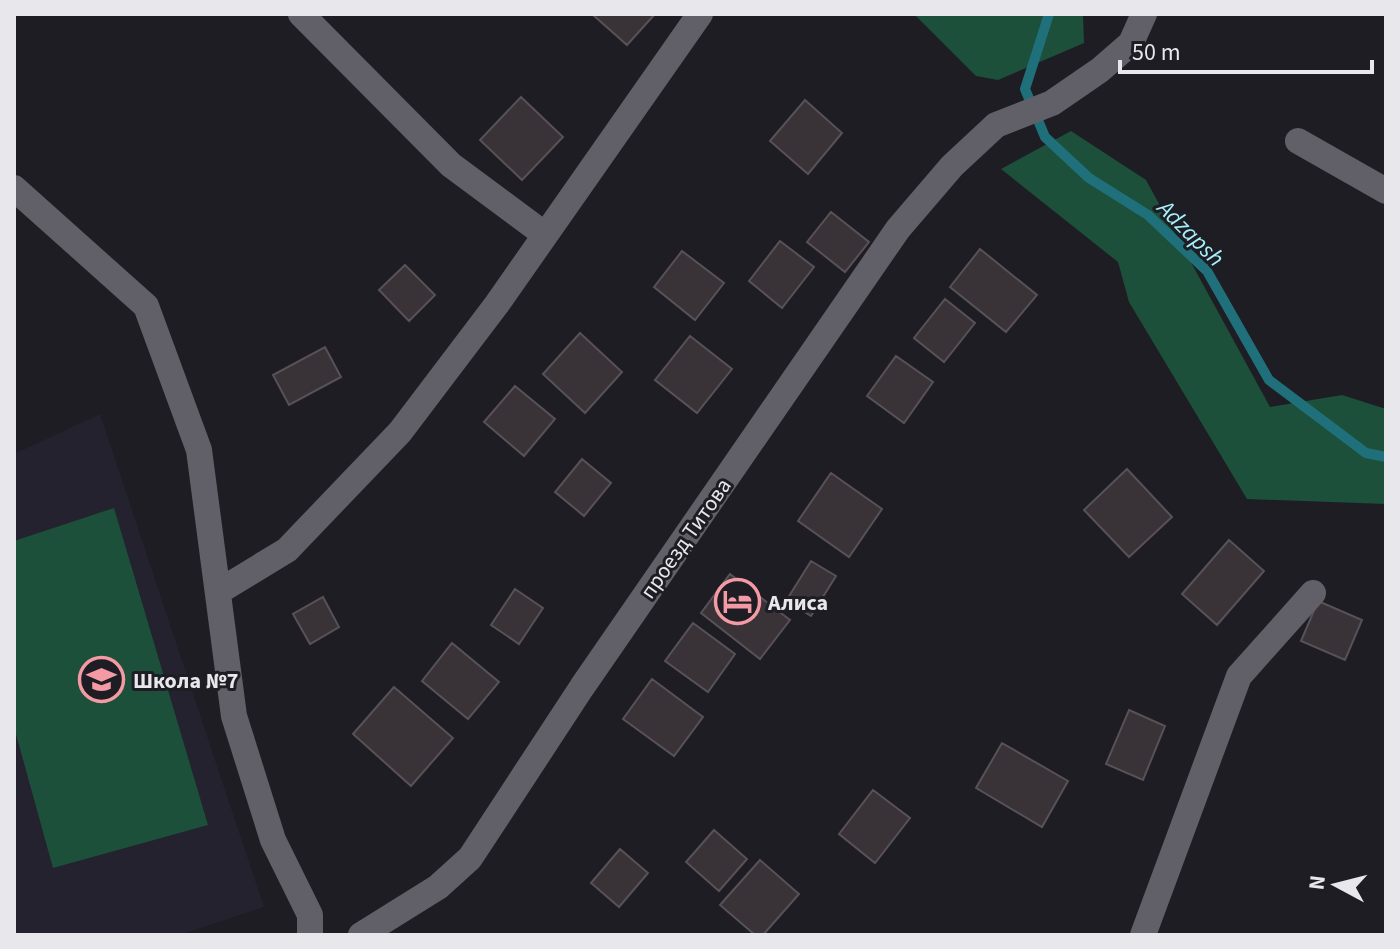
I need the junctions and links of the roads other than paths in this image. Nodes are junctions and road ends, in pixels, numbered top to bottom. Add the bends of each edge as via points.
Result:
1 (301, 14) edge
2 (700, 14) edge
3 (1144, 14) edge
4 (1298, 141) dead end
5 (14, 188) edge
6 (1386, 191) edge
7 (544, 234) junction
8 (218, 592) junction
9 (1313, 593) dead end
10 (310, 935) edge
11 (361, 935) edge
12 (1143, 935) edge

1 - 7 street via 451,165
2 - 7 street
3 - 11 street, проезд Титова via 1131,43 1100,70 1052,103 996,125 898,229 470,858 438,887
4 - 6 street
5 - 8 street via 146,306 199,450
7 - 8 street via 400,432 287,550
8 - 10 street via 234,716 273,840 310,915
9 - 12 street via 1239,676

